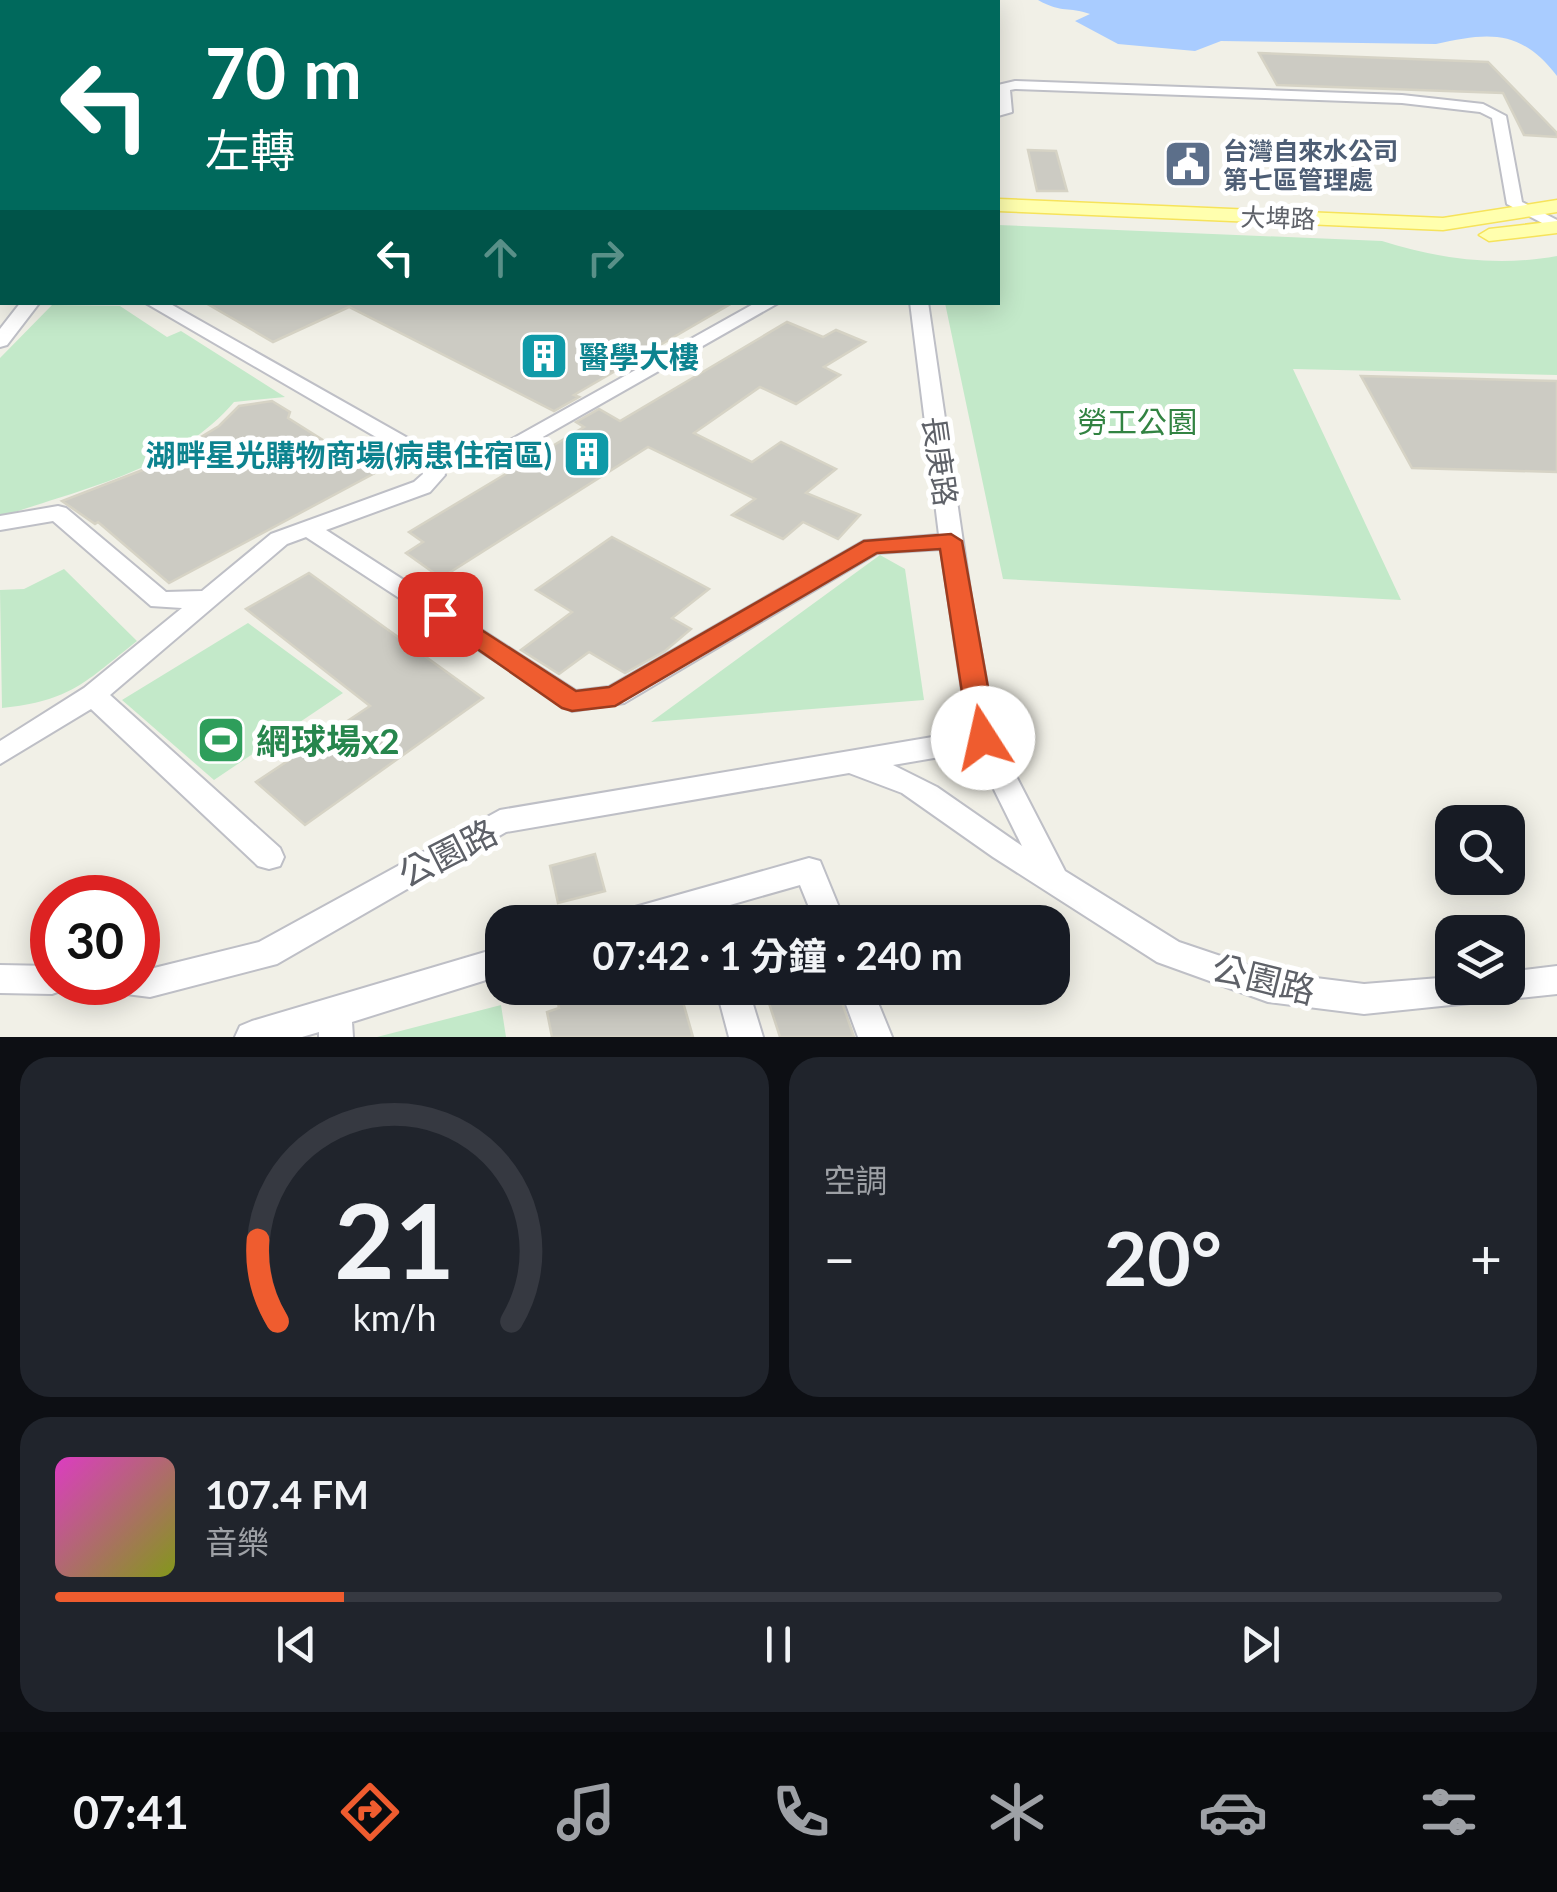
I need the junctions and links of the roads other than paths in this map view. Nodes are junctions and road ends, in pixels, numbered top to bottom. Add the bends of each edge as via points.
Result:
1 (460, 0) edge
2 (470, 0) edge
3 (1000, 112) edge
4 (1000, 205) edge
5 (1557, 206) edge
6 (1528, 212) junction
7 (1000, 219) edge
8 (1557, 227) edge
9 (29, 305) edge
10 (159, 305) edge
11 (766, 305) edge
12 (918, 305) edge
13 (0, 340) edge
14 (482, 462) dead end
15 (0, 523) edge
16 (308, 528) junction
17 (951, 541) junction
18 (207, 599) junction
19 (93, 696) junction
20 (983, 738) junction
21 (0, 754) edge
22 (850, 764) junction
23 (269, 857) dead end
24 (1054, 880) junction
25 (724, 905) edge
26 (823, 905) edge
27 (485, 967) edge
28 (0, 979) edge
29 (30, 980) edge
30 (1557, 980) edge
31 (160, 981) edge
32 (1525, 984) edge
33 (1435, 993) edge
34 (737, 1005) edge
35 (863, 1005) edge
36 (336, 1024) edge
37 (252, 1037) edge
38 (746, 1037) edge
39 (876, 1037) edge

1 - 2 street
3 - 6 street via 1003,87 1014,86 1402,98 1484,108 1499,116 1515,204
4 - 6 main road, 大埤路 via 1442,224
5 - 6 main road, 大埤路
6 - 8 street
7 - 8 main road, 大埤路 via 1450,237
9 - 13 street
10 - 16 street via 428,459 434,475 422,486
11 - 14 street
12 - 17 street, 長庚路
15 - 18 street via 58,514 160,600
16 - 17 street via 572,701 615,696 872,546
16 - 18 street via 279,539
17 - 20 street, 長庚路
18 - 19 street
19 - 21 street
19 - 23 street
20 - 22 street, 公園路
20 - 24 street
22 - 24 street, 公園路 via 893,773
22 - 31 street, 公園路 via 500,822 266,954
24 - 33 street, 公園路 via 1168,952 1268,987 1364,999
25 - 26 street via 809,870
27 - 36 street
28 - 29 street
30 - 32 street
34 - 38 street
35 - 39 street
36 - 37 street

